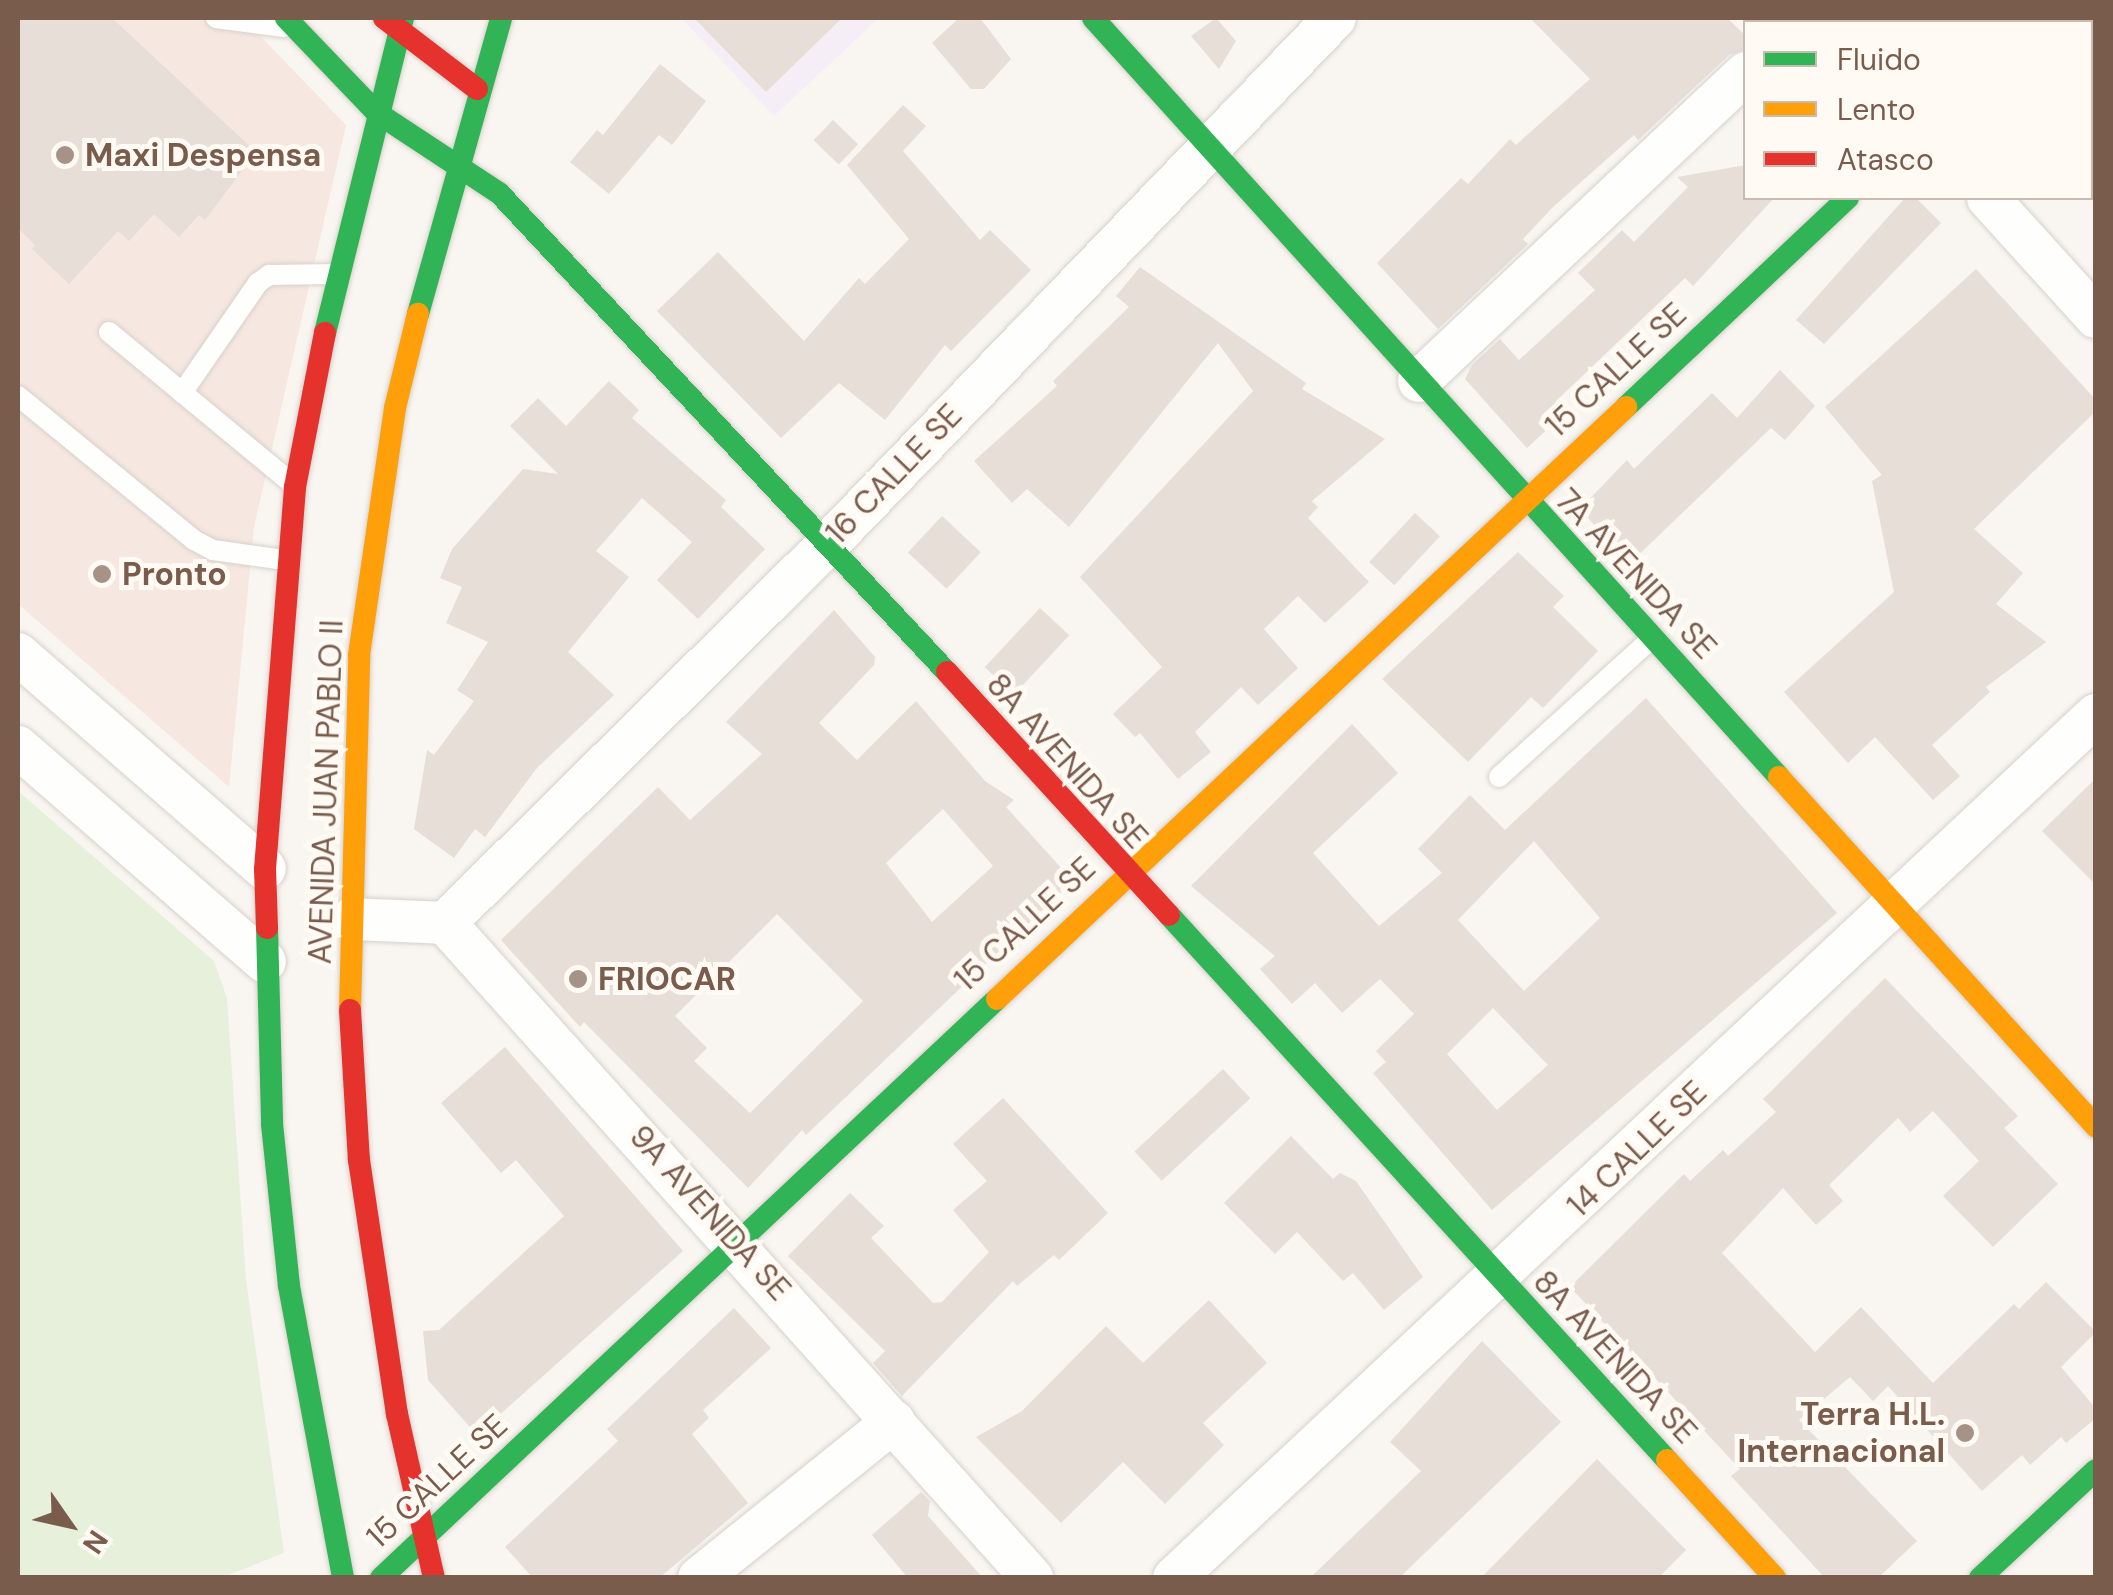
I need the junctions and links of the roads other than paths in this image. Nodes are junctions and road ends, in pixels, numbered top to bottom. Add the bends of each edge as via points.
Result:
1 (216, 18) edge
2 (502, 18) edge
3 (1092, 18) edge
4 (1335, 18) edge
5 (292, 23) edge
6 (395, 23) edge
7 (1743, 77) edge
8 (477, 89) junction
9 (376, 112) junction
10 (1209, 143) junction
11 (455, 166) junction
12 (1846, 200) edge
13 (1990, 200) edge
14 (336, 274) junction
15 (2096, 317) edge
16 (109, 332) dead end
17 (1419, 381) junction
18 (182, 393) junction
19 (18, 396) edge
20 (295, 486) junction
21 (1524, 500) junction
22 (828, 543) junction
23 (285, 560) junction
24 (1651, 639) junction
25 (18, 654) edge
26 (2096, 715) edge
27 (18, 747) edge
28 (1499, 778) dead end
29 (265, 869) junction
30 (1125, 874) junction
31 (1894, 904) junction
32 (351, 919) junction
33 (445, 923) junction
34 (265, 962) junction
35 (2096, 1127) edge
36 (736, 1240) junction
37 (1500, 1279) junction
38 (894, 1421) junction
39 (2096, 1470) edge
40 (425, 1539) junction
41 (343, 1578) edge
42 (381, 1578) edge
43 (434, 1578) edge
44 (699, 1578) edge
45 (1032, 1578) edge
46 (1174, 1578) edge
47 (1774, 1578) edge
48 (1980, 1578) edge

1 - 5 lane
2 - 8 main road, AVENIDA JUAN PABLO II
3 - 10 main road, 7A AVENIDA SE
4 - 10 street, 16 CALLE SE
5 - 9 main road, 8A AVENIDA SE
6 - 8 main road
6 - 9 main road, AVENIDA JUAN PABLO II
7 - 17 street
8 - 11 main road, AVENIDA JUAN PABLO II
9 - 11 main road, 8A AVENIDA SE
9 - 14 main road, AVENIDA JUAN PABLO II
10 - 17 main road, 7A AVENIDA SE
10 - 22 street, 16 CALLE SE
11 - 22 main road, 8A AVENIDA SE via 498,193
11 - 32 main road, AVENIDA JUAN PABLO II via 395,408 359,655
12 - 21 main road, 15 CALLE SE
13 - 15 street
14 - 18 lane via 268,275
14 - 20 main road, AVENIDA JUAN PABLO II
16 - 18 lane
17 - 21 main road, 7A AVENIDA SE
18 - 20 lane
19 - 23 lane via 194,540 213,550
20 - 23 main road, AVENIDA JUAN PABLO II
21 - 24 main road, 7A AVENIDA SE
21 - 30 main road, 15 CALLE SE
22 - 30 main road, 8A AVENIDA SE
22 - 33 street, 16 CALLE SE
23 - 29 main road, AVENIDA JUAN PABLO II
24 - 28 lane
24 - 31 main road, 7A AVENIDA SE
25 - 29 street
26 - 31 street, 14 CALLE SE
27 - 34 street
29 - 34 main road, AVENIDA JUAN PABLO II
30 - 36 main road, 15 CALLE SE
30 - 37 main road, 8A AVENIDA SE
31 - 35 main road, 7A AVENIDA SE
31 - 37 street, 14 CALLE SE
32 - 33 street
32 - 40 main road, AVENIDA JUAN PABLO II via 350,1032 374,1288
33 - 36 street, 9A AVENIDA SE
34 - 41 main road, AVENIDA JUAN PABLO II via 289,1286
36 - 38 street, 9A AVENIDA SE
36 - 40 main road, 15 CALLE SE
37 - 46 street, 14 CALLE SE
37 - 47 main road, 8A AVENIDA SE
38 - 44 street
38 - 45 street, 9A AVENIDA SE
39 - 48 main road
40 - 42 main road, 15 CALLE SE
40 - 43 main road, AVENIDA JUAN PABLO II

